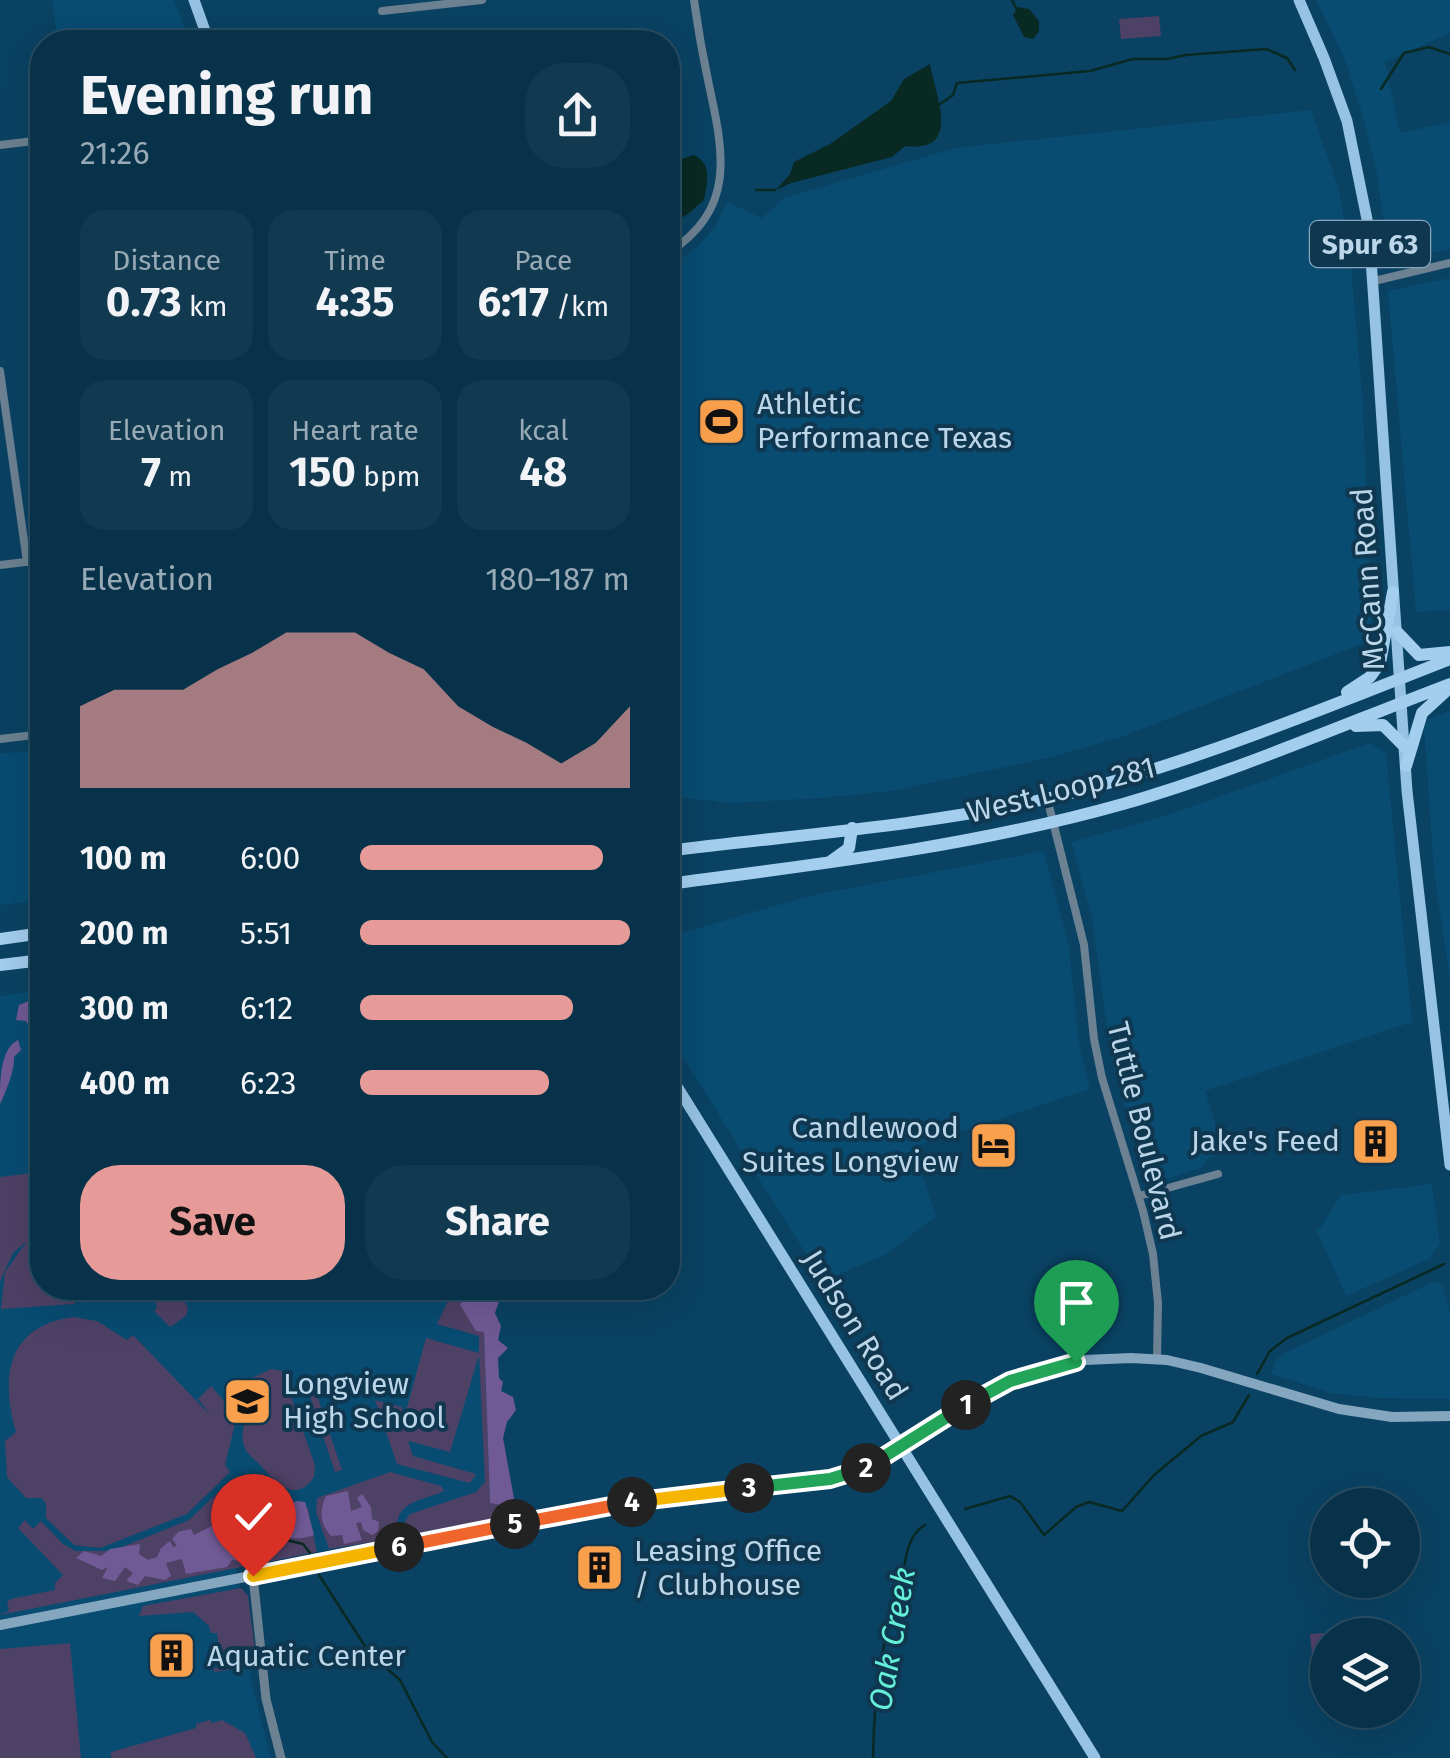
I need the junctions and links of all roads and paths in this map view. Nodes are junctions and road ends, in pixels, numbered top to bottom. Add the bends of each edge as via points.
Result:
1 (194, 0) edge
2 (482, 0) edge
3 (694, 0) edge
4 (1298, 0) edge
5 (404, 4) edge
6 (382, 12) dead end
7 (205, 30) edge
8 (30, 142) edge
9 (0, 146) edge
10 (680, 244) edge
11 (1450, 263) edge
12 (1374, 281) junction
13 (0, 372) edge
14 (26, 562) junction
15 (30, 562) edge
16 (0, 565) edge
17 (1393, 592) junction
18 (1396, 632) junction
19 (1450, 655) edge
20 (1400, 678) junction
21 (1450, 686) edge
22 (1402, 702) junction
23 (1322, 708) junction
24 (1329, 730) junction
25 (30, 735) edge
26 (0, 739) edge
27 (1405, 747) junction
28 (1406, 766) junction
29 (1048, 798) junction
30 (1053, 821) junction
31 (852, 828) junction
32 (680, 850) edge
33 (824, 864) junction
34 (680, 883) edge
35 (30, 935) edge
36 (0, 939) edge
37 (30, 961) edge
38 (0, 965) edge
39 (680, 1091) edge
40 (1450, 1165) edge
41 (1218, 1174) dead end
42 (1139, 1196) junction
43 (1157, 1359) junction
44 (1450, 1416) edge
45 (901, 1448) junction
46 (253, 1576) junction
47 (0, 1625) edge
48 (281, 1758) edge
49 (1095, 1758) edge

1 - 7 main road
2 - 5 street
3 - 10 street via 722,154 710,209
4 - 12 main road, McCann Road / Spur 63 via 1347,120
5 - 6 street
8 - 9 street
11 - 12 street
12 - 17 main road, McCann Road / Spur 63
13 - 14 street
14 - 15 street
14 - 16 street
17 - 18 main road, McCann Road / Spur 63
17 - 23 highway via 1377,669
18 - 19 highway via 1419,655
18 - 20 main road, McCann Road / Spur 63
19 - 20 highway, West Loop 281
20 - 22 main road, McCann Road / Spur 63
20 - 23 highway, West Loop 281
21 - 22 highway, West Loop 281
21 - 28 highway via 1424,710
22 - 24 highway, West Loop 281
22 - 27 main road, McCann Road / Spur 63
23 - 29 highway, West Loop 281 via 1177,762
24 - 27 highway via 1380,724
24 - 30 highway, West Loop 281 via 1186,784
25 - 26 street
27 - 28 main road, McCann Road / Spur 63
28 - 40 main road, McCann Road / Spur 63
29 - 30 street, Tuttle Boulevard
29 - 31 highway, West Loop 281
30 - 33 highway, West Loop 281
30 - 42 street, Tuttle Boulevard via 1084,945 1102,1078
31 - 32 highway, West Loop 281
31 - 33 highway via 849,848
33 - 34 highway, West Loop 281
35 - 36 highway
37 - 38 highway
39 - 45 main road, Judson Road
41 - 42 street
42 - 43 street, Tuttle Boulevard via 1155,1270
43 - 44 main road via 1340,1409
43 - 45 main road via 1085,1360 1025,1376 987,1392
45 - 46 main road via 839,1477 628,1502
45 - 49 main road, Judson Road
46 - 47 main road
46 - 48 street via 264,1685

